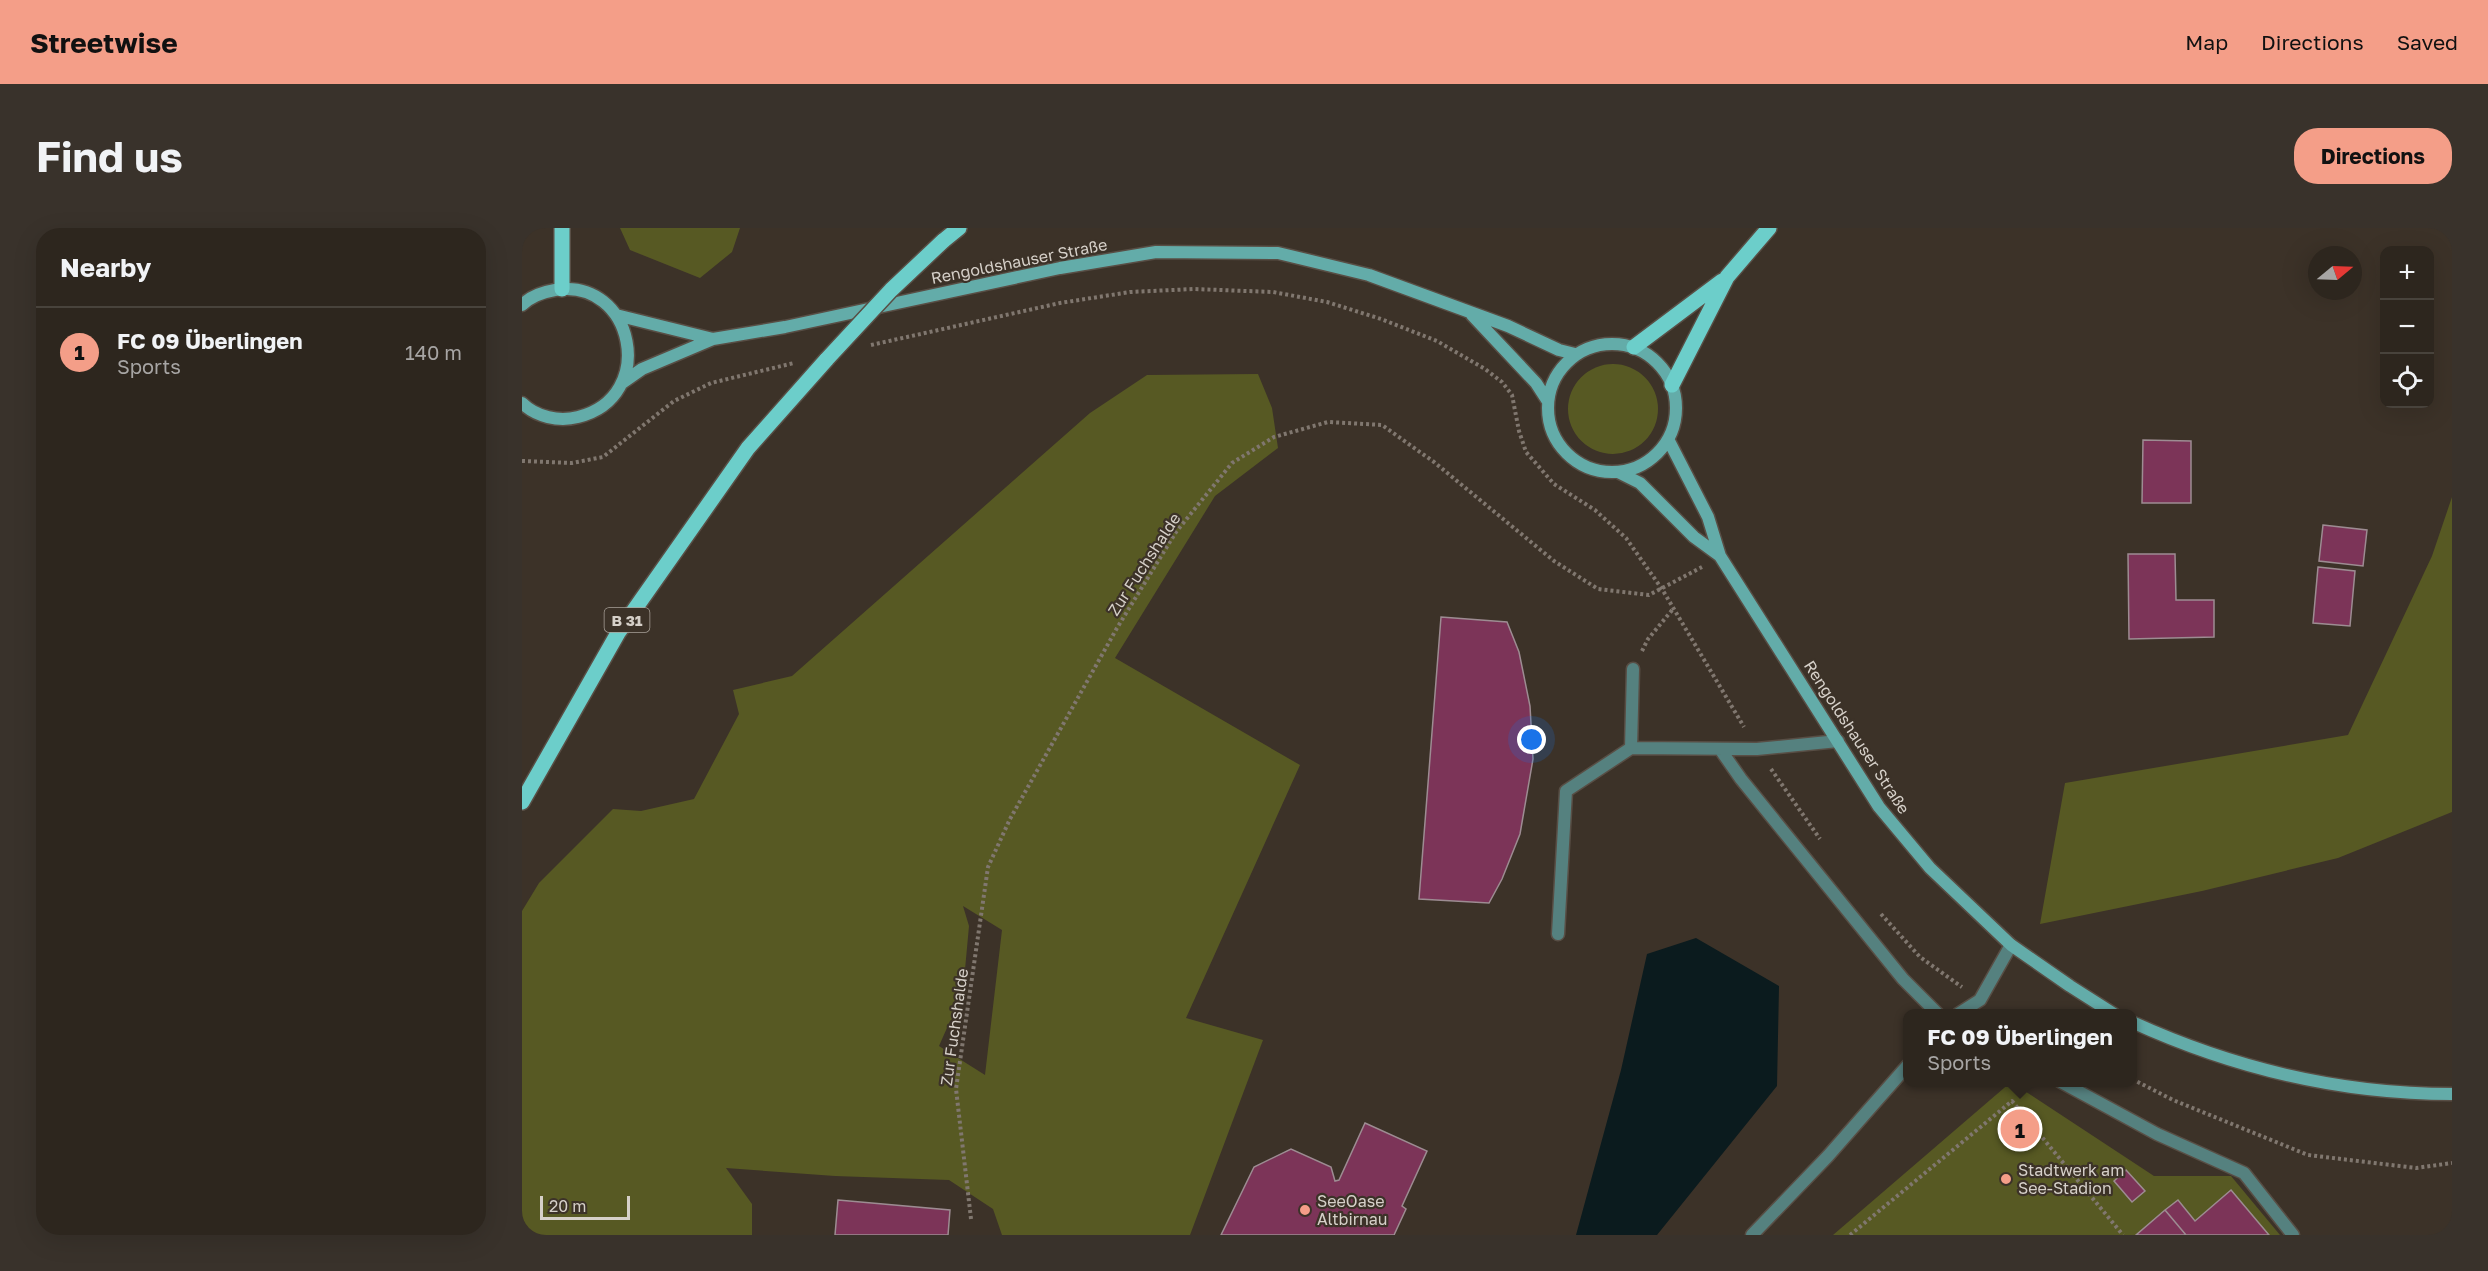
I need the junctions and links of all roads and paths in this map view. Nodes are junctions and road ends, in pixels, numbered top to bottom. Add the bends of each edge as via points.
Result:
1 (562, 228) edge
2 (959, 228) edge
3 (1769, 228) edge
4 (1727, 278) junction
5 (562, 289) junction
6 (522, 305) edge
7 (1469, 312) junction
8 (616, 315) junction
9 (713, 339) junction
10 (861, 347) dead end
11 (1634, 347) junction
12 (1575, 354) junction
13 (804, 360) dead end
14 (622, 383) junction
15 (1672, 385) junction
16 (1547, 400) junction
17 (522, 403) edge
18 (1668, 439) junction
19 (522, 461) edge
20 (1618, 472) junction
21 (1720, 556) junction
22 (1662, 589) junction
23 (1673, 609) junction
24 (1633, 669) joint
25 (1838, 741) junction
26 (1630, 748) junction
27 (1720, 749) junction
28 (1757, 749) junction
29 (522, 802) edge
30 (1824, 845) dead end
31 (1875, 908) dead end
32 (1558, 934) dead end
33 (2011, 945) junction
34 (1962, 987) dead end
35 (1933, 1009) edge
36 (1966, 1009) edge
37 (2107, 1009) edge
38 (2137, 1024) edge
39 (1903, 1071) edge
40 (2137, 1081) edge
41 (2069, 1087) edge
42 (2452, 1094) edge
43 (2452, 1163) edge
44 (971, 1219) dead end
45 (1752, 1235) edge
46 (1850, 1235) edge
47 (2123, 1235) edge
48 (2293, 1235) edge

1 - 5 main road
2 - 29 main road, B 31, bridge via 891,291 748,448 618,633
3 - 4 main road
4 - 11 main road
4 - 15 main road
5 - 6 street via 543,292
5 - 8 street, Rengoldshauser Straße via 582,292 601,301
7 - 9 street, Rengoldshauser Straße via 1369,275 1278,253 1156,252
7 - 12 street, Rengoldshauser Straße
7 - 16 street, Rengoldshauser Straße via 1536,383
8 - 9 street, Rengoldshauser Straße
8 - 14 street, Rengoldshauser Straße via 628,341 629,356
9 - 14 street, Rengoldshauser Straße via 642,369
10 - 22 path via 1060,303 1130,292 1273,292 1381,318 1437,341 1502,382 1512,394 1526,452 1554,484 1595,510 1626,538
11 - 12 street, Rengoldshauser Straße via 1604,344
11 - 15 street, Rengoldshauser Straße via 1657,362
12 - 16 street, Rengoldshauser Straße via 1556,374
13 - 19 path via 711,383 674,400 603,457 573,463
14 - 17 street, Rengoldshauser Straße via 609,402 590,414 568,419 546,417
15 - 18 street, Rengoldshauser Straße via 1676,412
16 - 20 street, Rengoldshauser Straße via 1552,432 1571,459 1601,472
18 - 20 street, Rengoldshauser Straße via 1638,467
18 - 21 street, Rengoldshauser Straße via 1708,517
20 - 21 street, Rengoldshauser Straße via 1640,483 1694,537
21 - 22 path, Zur Fuchshalde
21 - 25 street, Rengoldshauser Straße
22 - 23 path
22 - 44 path, Zur Fuchshalde via 1649,595 1598,589 1554,561 1434,462 1382,425 1328,422 1275,437 1232,464 1176,532 1117,628 1010,819 988,867 956,1089
23 - 24 path via 1648,639
23 - 28 path
24 - 26 lane
25 - 28 lane
25 - 33 street, Rengoldshauser Straße via 1879,807 1930,868
26 - 27 lane
26 - 32 lane via 1566,791
27 - 28 lane
27 - 35 lane via 1903,979
28 - 30 path
31 - 34 path via 1920,957
33 - 36 lane via 1980,1000
33 - 37 street, Rengoldshauser Straße
38 - 42 street via 2184,1046 2278,1074 2395,1093
39 - 45 lane
40 - 43 path via 2173,1100 2308,1155 2416,1168
41 - 48 lane via 2157,1134 2244,1173
46 - 47 path via 2012,1101

